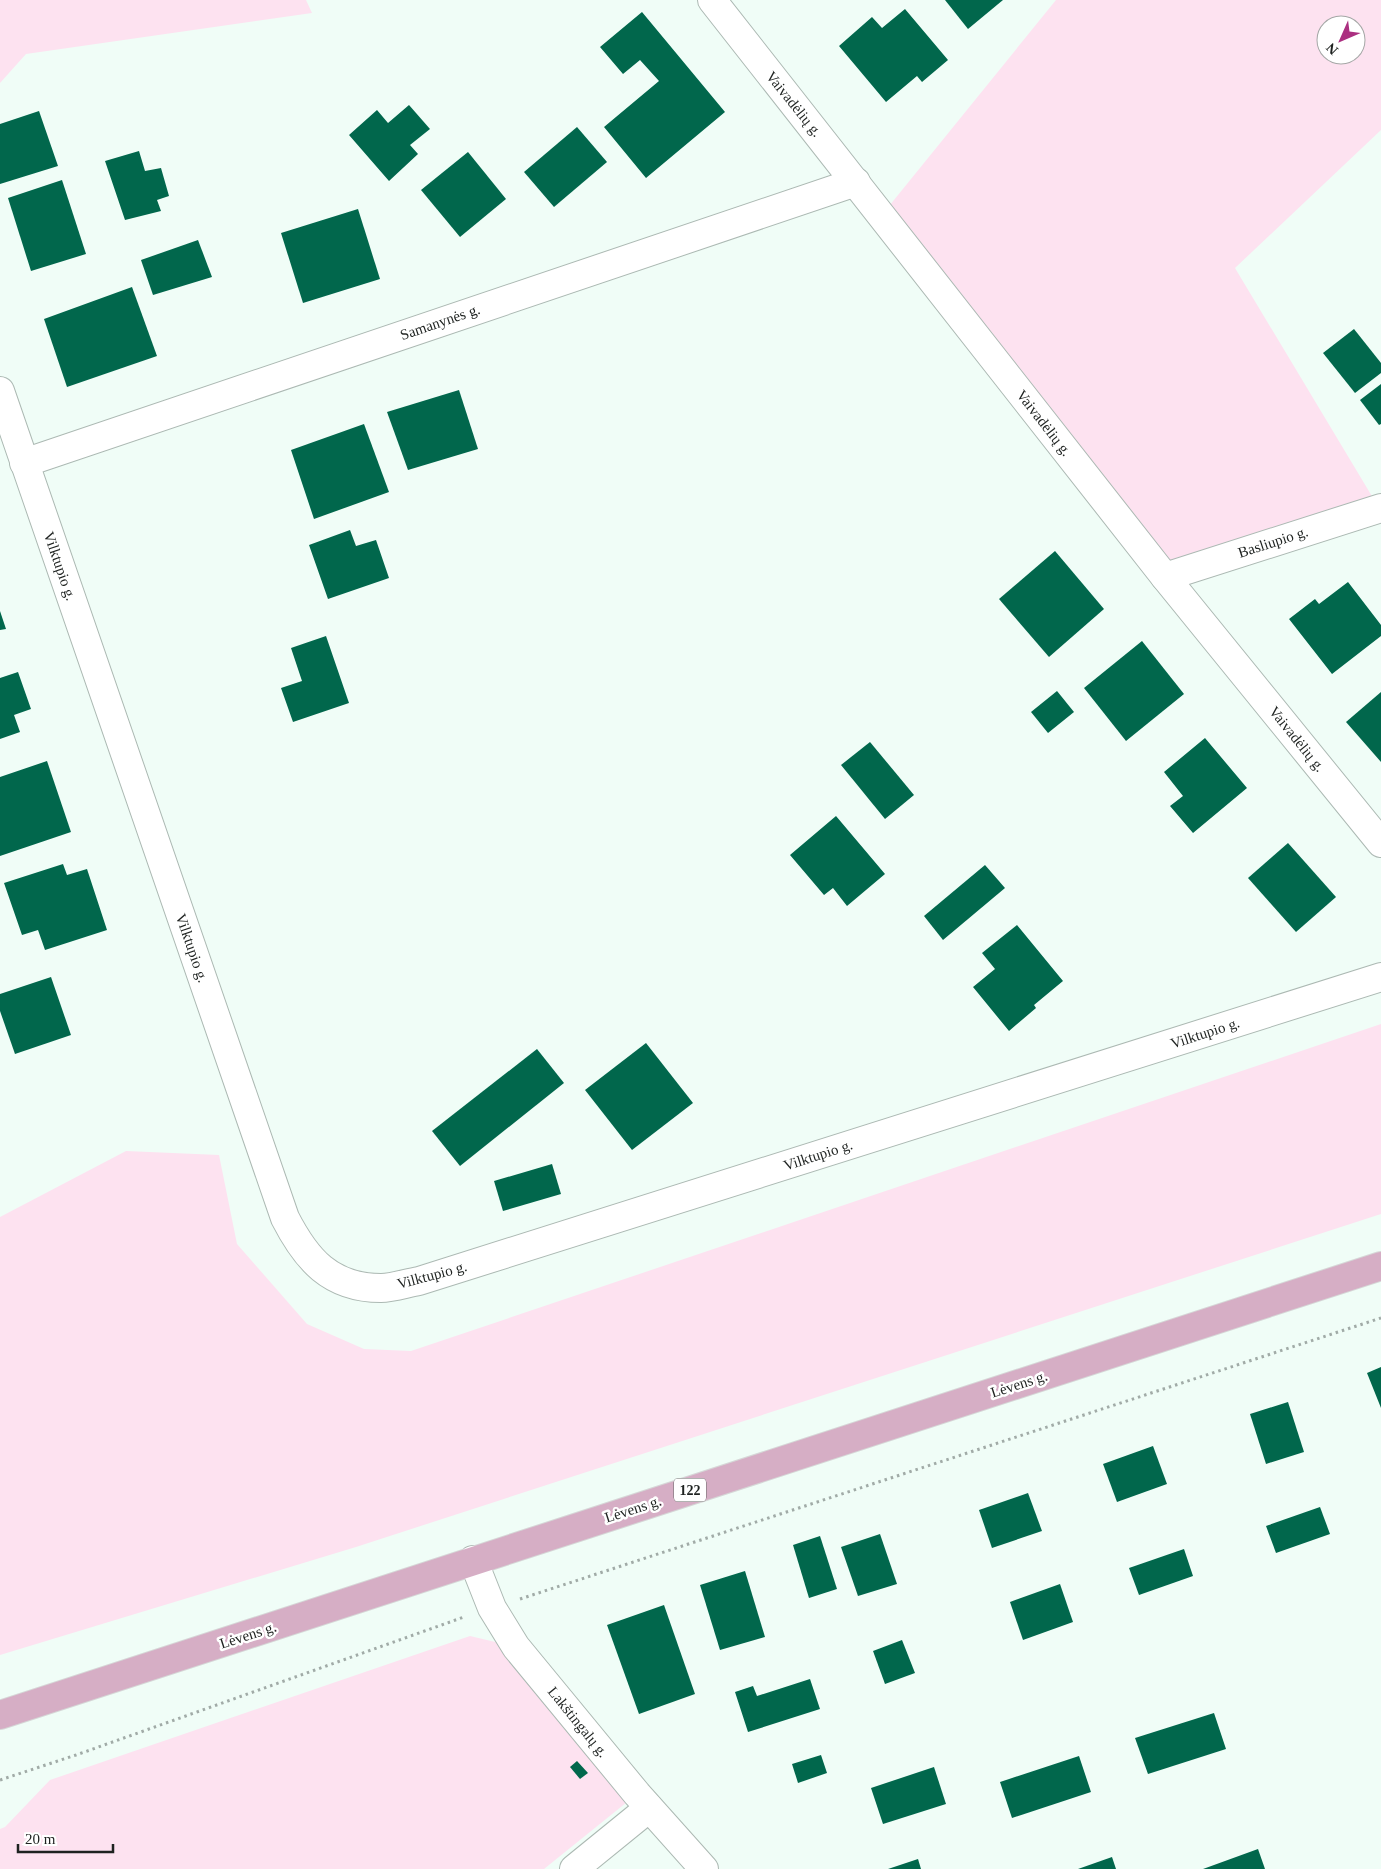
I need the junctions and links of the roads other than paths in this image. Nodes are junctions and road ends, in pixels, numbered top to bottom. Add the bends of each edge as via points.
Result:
1 (712, 0) edge
2 (856, 182) junction
3 (0, 391) edge
4 (24, 463) junction
5 (1381, 508) edge
6 (1165, 577) junction
7 (1381, 843) edge
8 (1381, 977) edge
9 (1381, 1266) edge
10 (473, 1560) junction
11 (0, 1715) edge
12 (649, 1808) junction
13 (574, 1869) edge
14 (704, 1869) edge

1 - 2 street, Vaivadėlių g.
2 - 4 street, Samanynės g.
2 - 6 street, Vaivadėlių g.
3 - 4 street, Vilktupio g.
4 - 8 street, Vilktupio g. via 285,1218 299,1246 321,1269 350,1285 382,1288 419,1281
5 - 6 street, Basliupio g.
6 - 7 street, Vaivadėlių g.
9 - 10 main road, Lėvens g. / 122
10 - 11 main road, Lėvens g. / 122
10 - 12 street, Lakštingalų g. via 492,1608 516,1647
12 - 13 street
12 - 14 street, Lakštingalų g.

